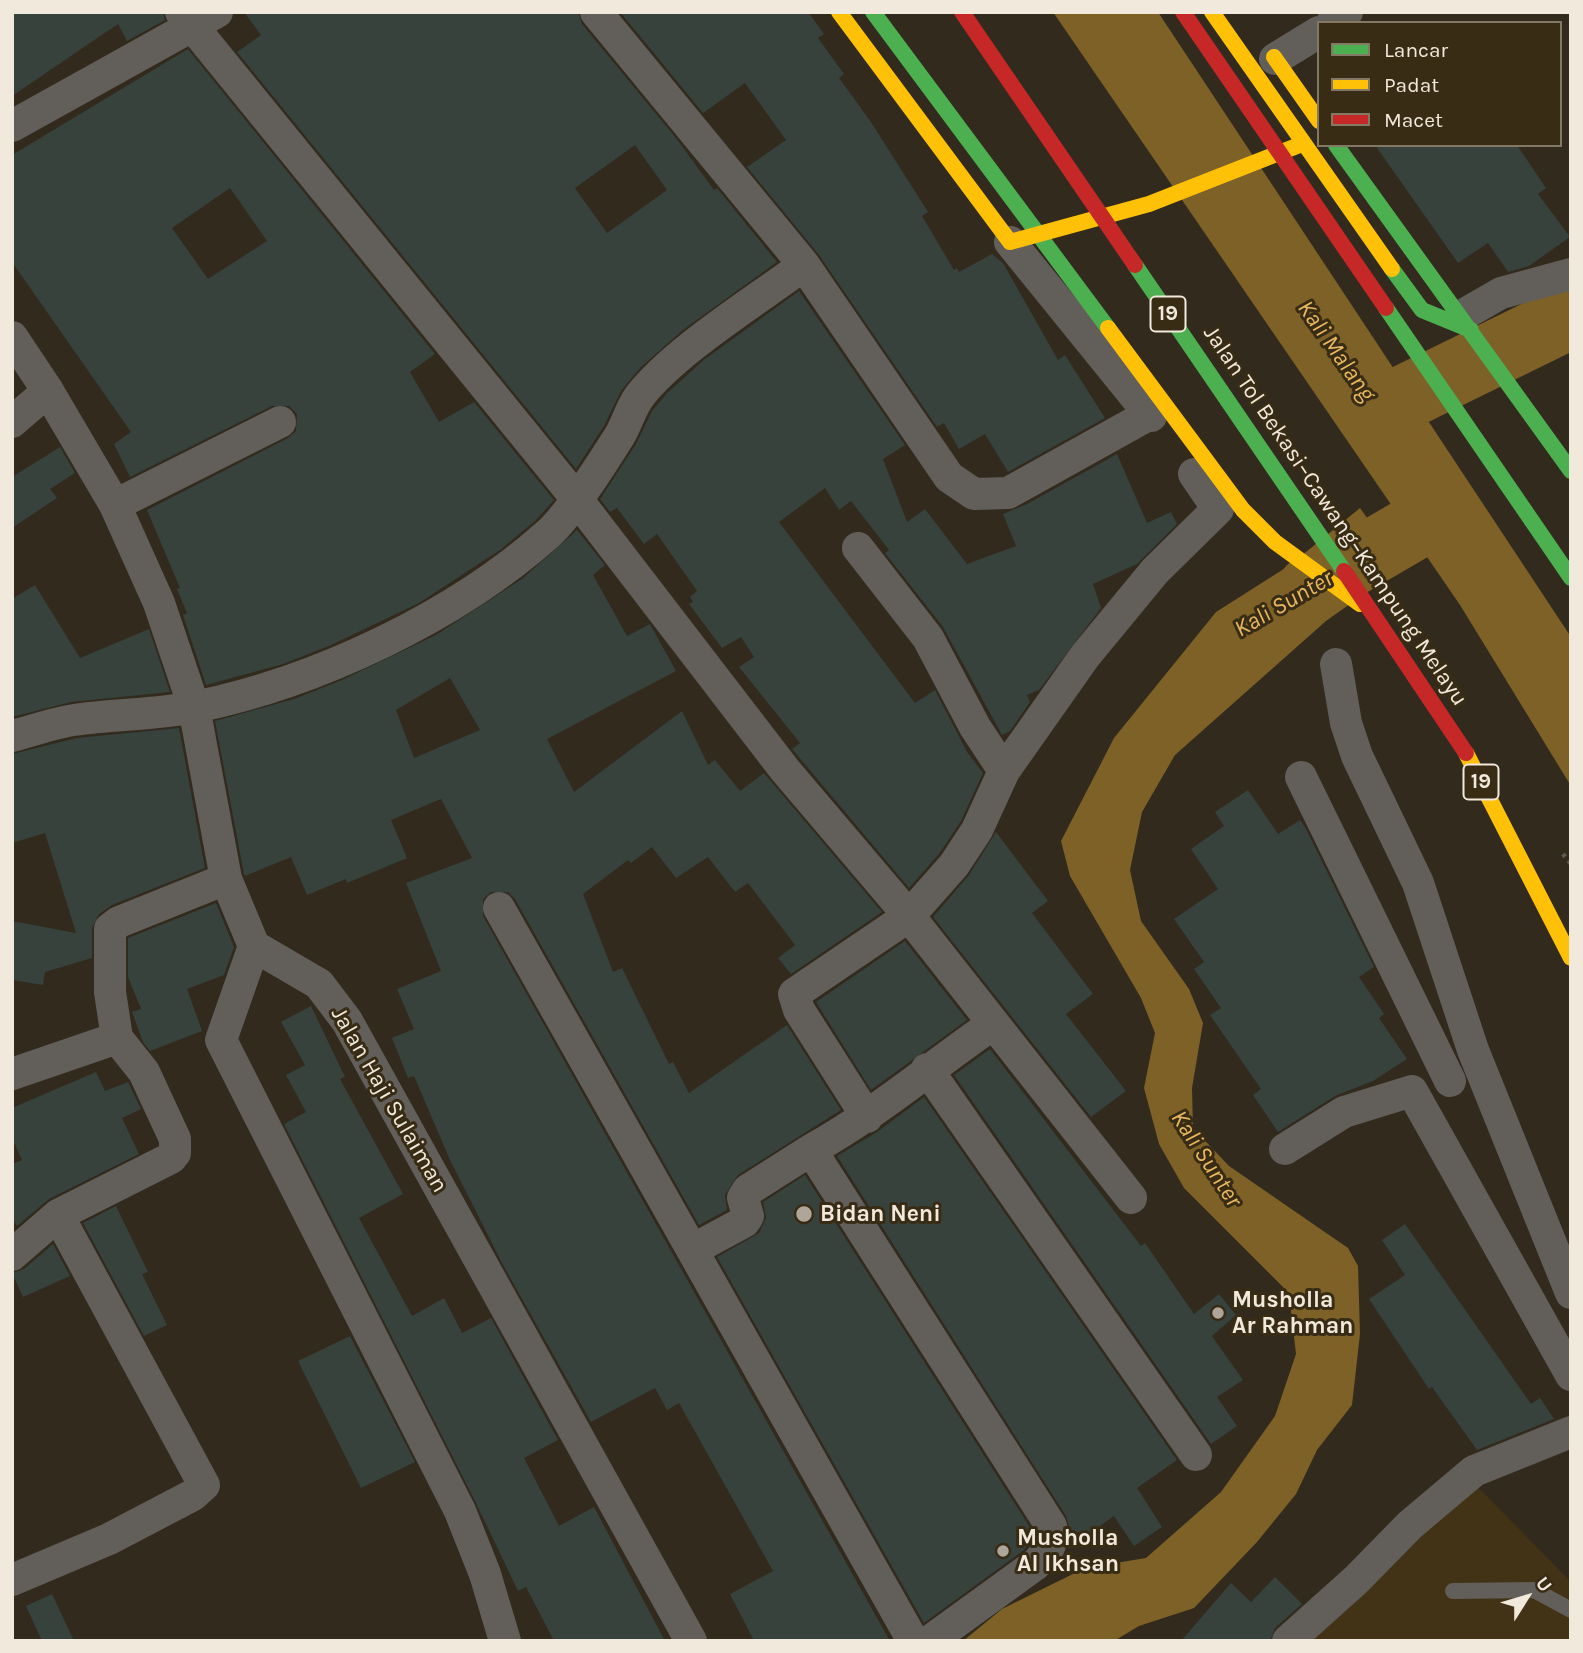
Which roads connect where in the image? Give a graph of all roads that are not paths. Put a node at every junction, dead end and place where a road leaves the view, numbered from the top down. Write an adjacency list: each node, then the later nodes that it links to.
1 (596, 12): 15 (street)
2 (839, 12): 14 (main road)
3 (873, 12): 28 (main road)
4 (962, 12): 28 (main road, Jalan Tol Bekasi–Cawang–Kampung Melayu / 19)
5 (1183, 12): 27 (main road)
6 (1212, 12): 12 (main road)
7 (197, 17): 11 (street); 24 (street)
8 (1317, 33): 9 (street)
9 (1268, 49): 10 (main road)
10 (1317, 118)
11 (12, 126)
12 (1295, 147): 14 (main road); 17 (main road)
13 (1337, 147): 17 (main road)
14 (1010, 242): 20 (street)
15 (804, 265): 20 (street); 24 (street)
16 (1571, 274): 17 (street)
17 (1470, 329): 23 (main road)
18 (12, 337): 19 (street)
19 (48, 391): 21 (street); 25 (street)
20 (1150, 414): 32 (street)
21 (12, 422)
22 (280, 422): 25 (street)
23 (1571, 471)
24 (576, 498): 30 (street); 36 (street)
25 (115, 505): 30 (street)
26 (858, 548): 32 (street)
27 (1571, 578)
28 (1377, 614): 38 (main road, Jalan Tol Bekasi–Cawang–Kampung Melayu / 19)
29 (1336, 664): 44 (street)
30 (194, 707): 31 (street); 34 (street)
31 (12, 736)
32 (1004, 771): 36 (street)
33 (1301, 777): 43 (street)
34 (226, 879): 37 (street); 40 (street)
35 (499, 908): 51 (street)
36 (909, 916): 39 (street); 46 (street)
37 (254, 946): 60 (street); 61 (street, Jalan Haji Sulaiman)
38 (1571, 958)
39 (993, 1024): 41 (street); 49 (street)
40 (117, 1038): 42 (street); 50 (street)
41 (927, 1069): 46 (street); 56 (street)
42 (12, 1074)
43 (1450, 1081): 44 (street); 45 (street)
44 (1487, 1086): 53 (street)
45 (1412, 1091): 47 (street); 54 (street)
46 (867, 1117): 48 (street)
47 (1285, 1149)
48 (811, 1150): 51 (street); 63 (street)
49 (1130, 1198)
50 (58, 1216): 52 (street); 57 (street)
51 (692, 1250): 62 (street)
52 (12, 1255)
53 (1571, 1293)
54 (1571, 1375)
55 (1571, 1432): 64 (street)
56 (1196, 1455)
57 (12, 1580)
58 (1453, 1591): 59 (lane)
59 (1571, 1610)
60 (505, 1641)
61 (691, 1641)
62 (913, 1641)
63 (930, 1641)
64 (1288, 1641)

